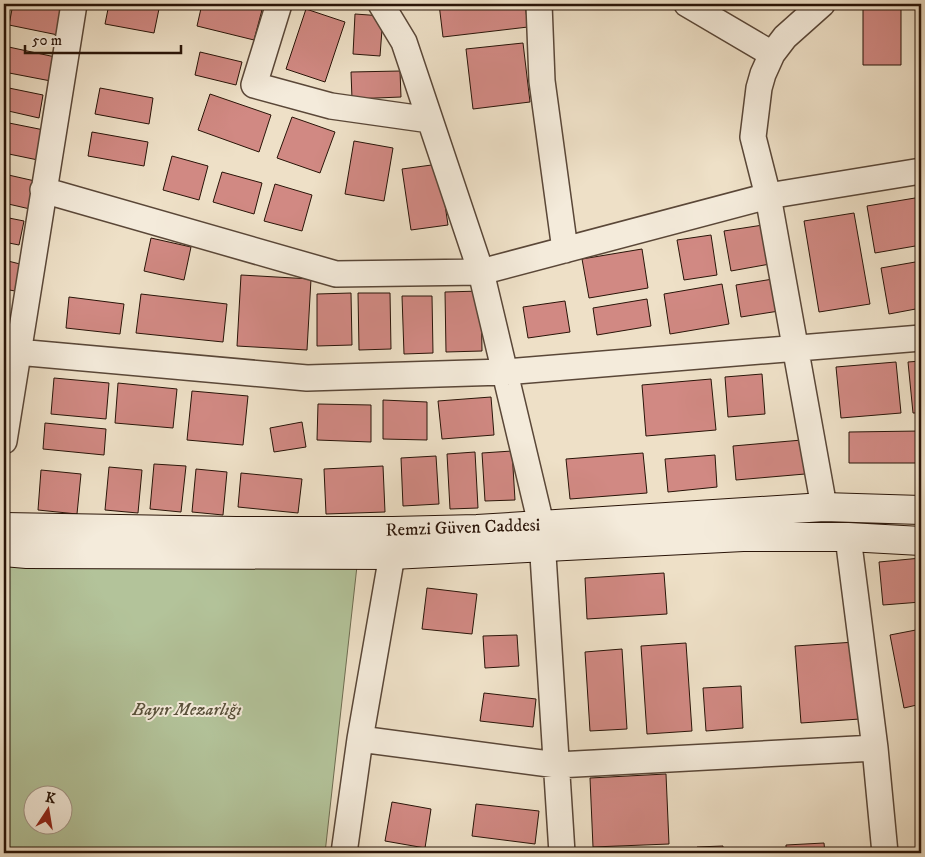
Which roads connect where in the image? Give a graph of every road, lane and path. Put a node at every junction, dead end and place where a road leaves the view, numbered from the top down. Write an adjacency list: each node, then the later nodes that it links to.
1 (74, 4): 10 (street)
2 (279, 4): 8 (street)
3 (381, 4): 8 (street)
4 (539, 4): 12 (street)
5 (687, 4): 7 (street)
6 (822, 4): 7 (street)
7 (772, 54): 11 (street)
8 (430, 120): 13 (street)
9 (921, 171): 11 (street)
10 (43, 190): 13 (street); 16 (street)
11 (768, 196): 12 (street); 15 (street)
12 (565, 250): 13 (street)
13 (481, 272): 17 (street)
14 (921, 338): 15 (street)
15 (795, 349): 17 (street); 19 (street)
16 (17, 352): 17 (street); 18 (street)
17 (504, 372): 22 (street)
18 (4, 441)
19 (824, 506): 20 (main road, Remzi Güven Caddesi); 22 (main road, Remzi Güven Caddesi)
20 (921, 510)
21 (4, 527): 22 (main road, Remzi Güven Caddesi)
22 (542, 536): 23 (main road, Remzi Güven Caddesi); 26 (main road, Remzi Güven Caddesi); 29 (street)
23 (848, 537): 24 (main road, Remzi Güven Caddesi); 28 (street)
24 (921, 541)
25 (4, 552): 26 (main road, Remzi Güven Caddesi)
26 (392, 555): 27 (street)
27 (360, 739): 29 (street); 30 (street)
28 (875, 748): 29 (street); 32 (street)
29 (557, 765): 31 (street)
30 (344, 853)
31 (562, 853)
32 (885, 853)

